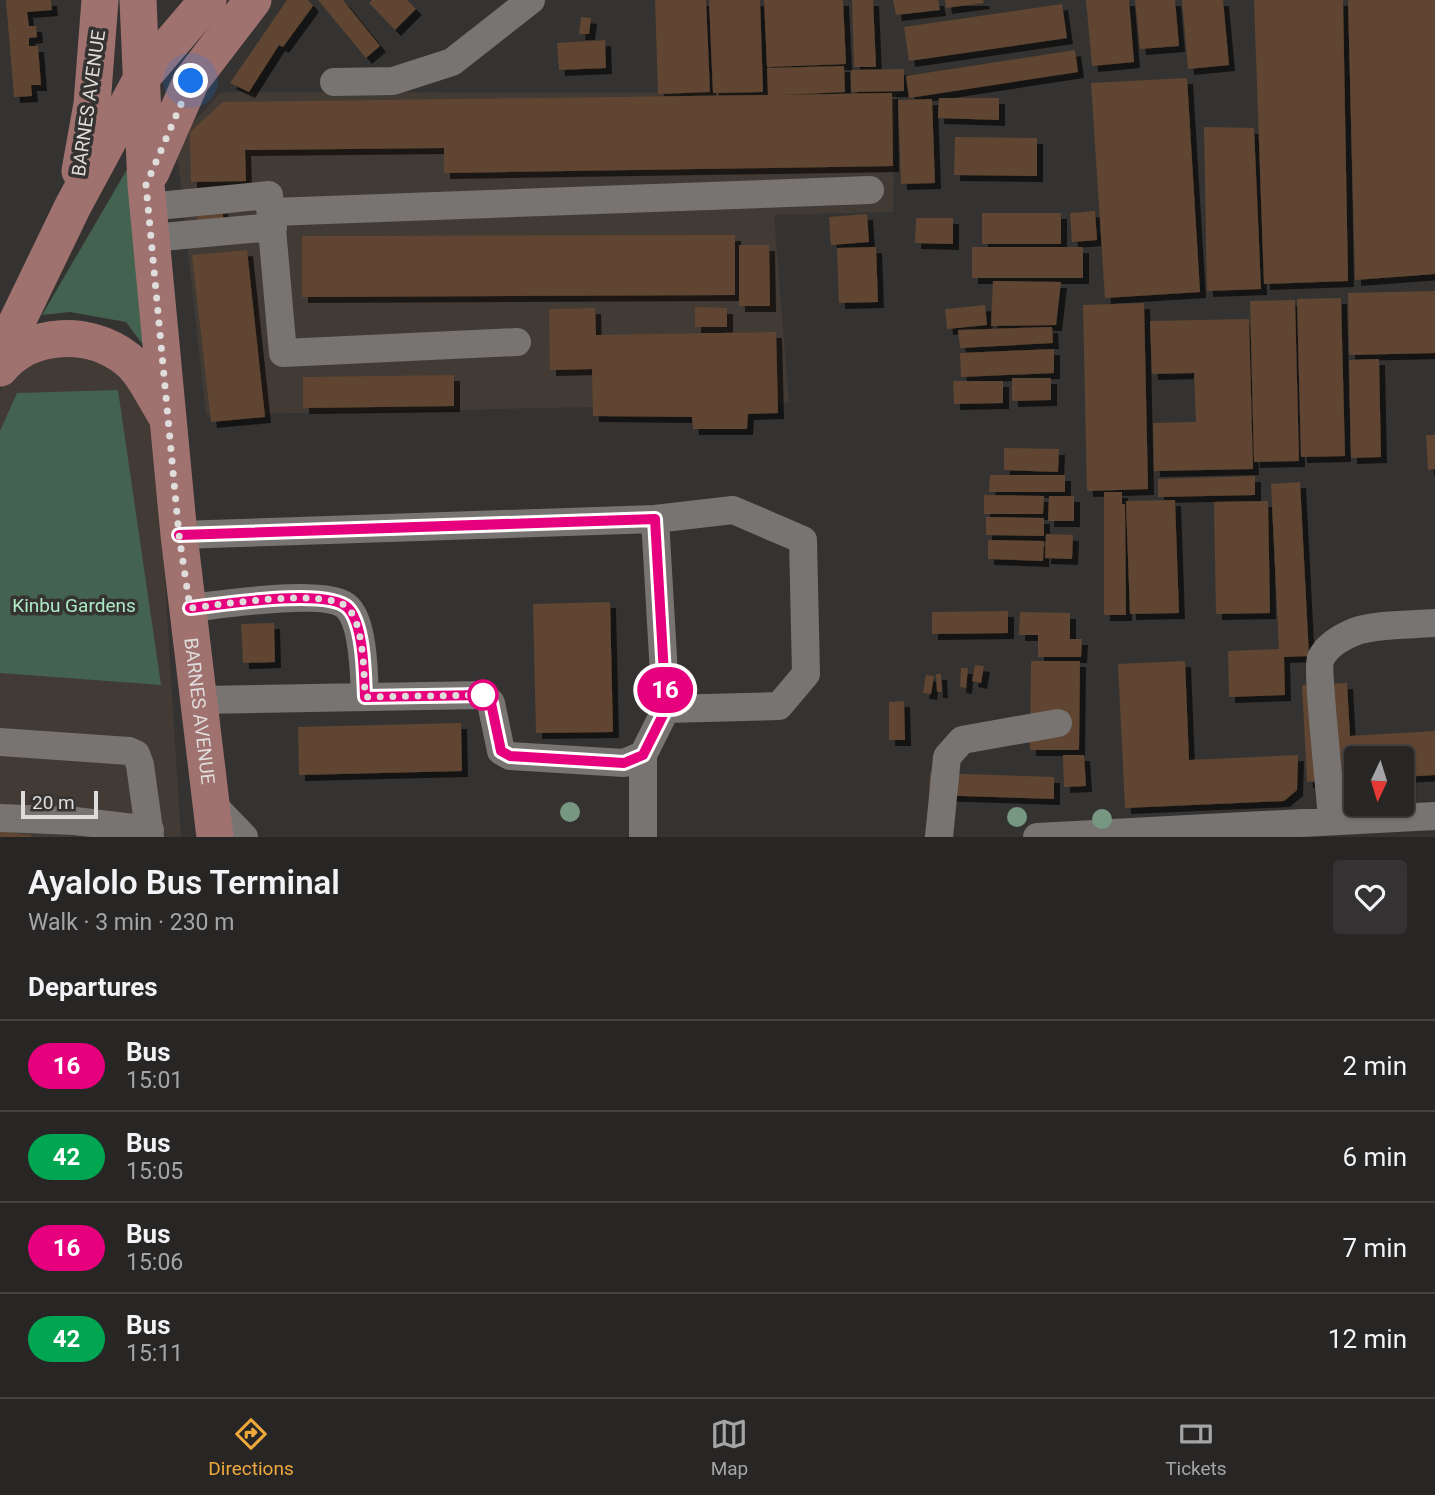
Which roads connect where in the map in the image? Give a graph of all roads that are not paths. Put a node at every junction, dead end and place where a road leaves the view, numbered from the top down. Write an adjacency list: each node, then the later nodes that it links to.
1 (100, 0): 9 (main road, BARNES AVENUE)
2 (138, 0): 6 (main road, BARNES AVENUE)
3 (208, 0): 6 (main road)
4 (253, 0): 10 (main road)
5 (531, 0): 7 (street)
6 (143, 76): 9 (main road); 10 (main road, BARNES AVENUE)
7 (334, 82)
8 (870, 190): 11 (street)
9 (73, 206): 13 (main road)
10 (148, 210): 11 (street); 15 (main road, BARNES AVENUE)
11 (271, 211): 12 (street)
12 (517, 342)
13 (0, 357)
14 (0, 368): 15 (main road)
15 (171, 424): 17 (main road, BARNES AVENUE)
16 (655, 519): 17 (street); 22 (street); 22 (street)
17 (179, 535): 18 (main road, BARNES AVENUE)
18 (190, 608): 20 (street); 21 (main road, BARNES AVENUE)
19 (1435, 624): 28 (street)
20 (365, 697): 21 (street); 25 (street)
21 (201, 700): 29 (main road, BARNES AVENUE)
22 (666, 709): 25 (street)
23 (1058, 723): 34 (street)
24 (0, 742): 30 (street)
25 (643, 755): 33 (street)
26 (1435, 816): 28 (street)
27 (0, 818): 30 (street)
28 (1332, 820): 31 (street)
29 (214, 822): 32 (street)
30 (150, 834)
31 (1150, 834): 35 (street)
32 (244, 837)
33 (643, 837)
34 (939, 837)
35 (1037, 837)

